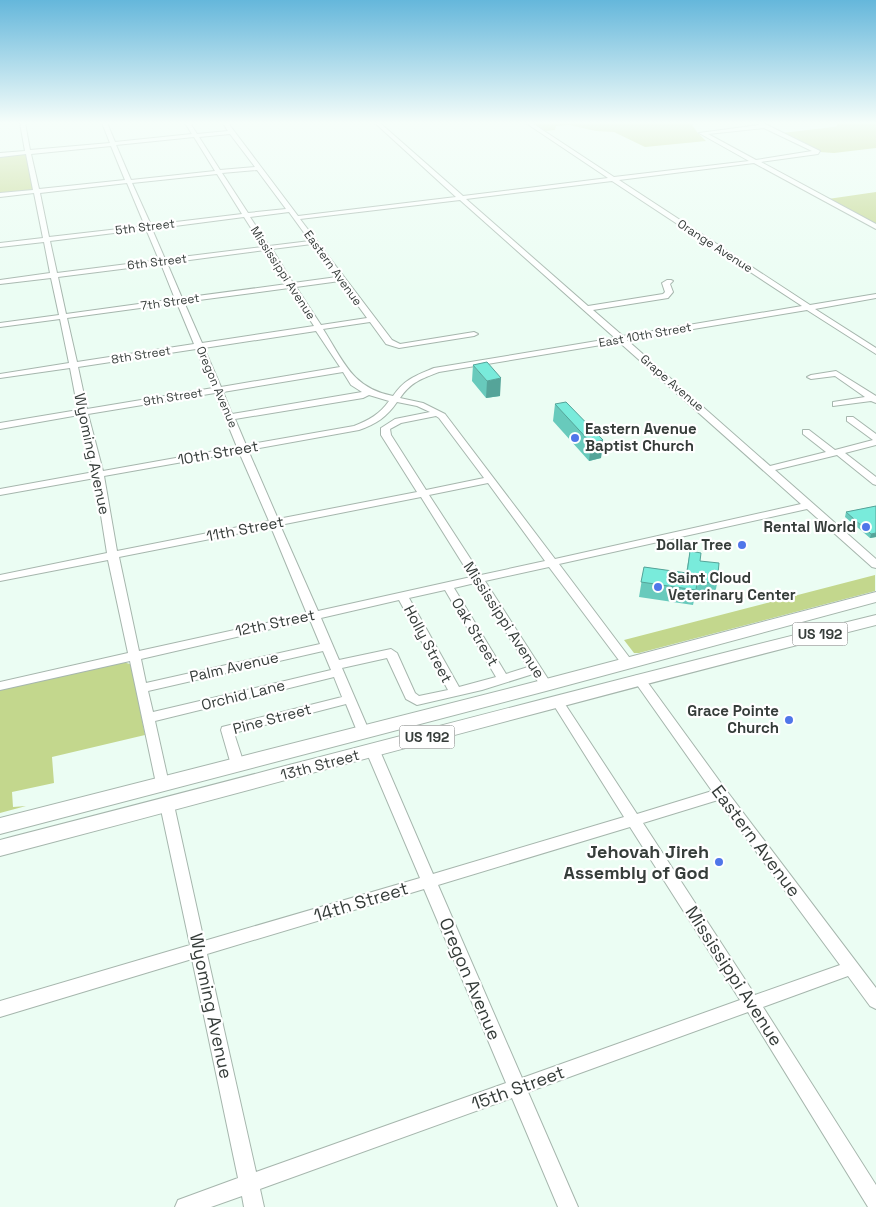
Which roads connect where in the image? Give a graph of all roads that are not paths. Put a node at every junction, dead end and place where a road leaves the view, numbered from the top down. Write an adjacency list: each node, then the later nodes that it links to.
1 (33, 179): 10 (street, Wyoming Avenue)
2 (146, 179): 9 (street)
3 (223, 179): 14 (street, Mississippi Avenue)
4 (267, 179): 13 (street, Eastern Avenue)
5 (441, 179): 12 (street, Grape Avenue)
6 (611, 179): 12 (street)
7 (614, 179): 30 (street, Orange Avenue)
8 (786, 179): 17 (street)
9 (129, 181): 10 (street); 16 (street, Oregon Avenue)
10 (36, 192): 11 (street); 18 (street, Wyoming Avenue)
11 (0, 195)
12 (461, 197): 15 (street); 31 (street, Grape Avenue)
13 (290, 210): 14 (street, 5th Street); 15 (street, Eastern Avenue)
14 (246, 216): 16 (street, 5th Street); 21 (street, Mississippi Avenue)
15 (296, 218): 19 (street, Eastern Avenue)
16 (148, 227): 18 (street, 5th Street); 22 (street, Oregon Avenue)
17 (876, 227)
18 (46, 239): 20 (street, 5th Street); 23 (street, Wyoming Avenue)
19 (314, 242): 21 (street, 6th Street); 24 (street, Eastern Avenue)
20 (0, 245)
21 (266, 248): 22 (street, 6th Street); 27 (street, Mississippi Avenue)
22 (164, 261): 23 (street, 6th Street); 29 (street, Oregon Avenue)
23 (54, 275): 26 (street, 6th Street); 32 (street, Wyoming Avenue)
24 (340, 279): 27 (street, 7th Street); 33 (street, Eastern Avenue)
25 (668, 281): 31 (street)
26 (0, 282)
27 (290, 285): 29 (street, 7th Street); 35 (street, Mississippi Avenue)
28 (876, 296): 30 (street, East 10th Street)
29 (180, 300): 32 (street, 7th Street); 38 (street, Oregon Avenue)
30 (808, 307): 37 (street, East 10th Street); 39 (street, Orange Avenue)
31 (586, 308): 37 (street, Grape Avenue)
32 (63, 317): 34 (street, 7th Street); 40 (street, Wyoming Avenue)
33 (371, 320): 35 (street, 8th Street); 36 (street, Eastern Avenue)
34 (0, 325)
35 (318, 328): 38 (street, 8th Street); 41 (street, Mississippi Avenue)
36 (474, 334)
37 (620, 339): 44 (street, East 10th Street); 60 (street, Grape Avenue)
38 (199, 346): 40 (street, 8th Street); 45 (street, Oregon Avenue)
39 (876, 352)
40 (73, 365): 42 (street, 8th Street); 50 (street, Wyoming Avenue)
41 (345, 369): 45 (street, 9th Street); 46 (street, Mississippi Avenue)
42 (0, 376)
43 (812, 377): 48 (street)
44 (416, 378): 47 (street, 10th Street)
45 (218, 390): 50 (street, 9th Street); 52 (street, Oregon Avenue)
46 (368, 392): 47 (street, Mississippi Avenue); 52 (street)
47 (397, 398): 51 (street, Eastern Avenue); 58 (street, 10th Street)
48 (874, 399): 49 (street)
49 (836, 404)
50 (83, 412): 54 (street, 9th Street); 61 (street, Wyoming Avenue)
51 (439, 413): 62 (street, Eastern Avenue); 65 (street, Mississippi Avenue)
52 (230, 417): 58 (street, Oregon Avenue)
53 (850, 419): 56 (street)
54 (0, 426)
55 (806, 432): 59 (street)
56 (876, 438)
57 (876, 442): 59 (street)
58 (243, 449): 61 (street, 10th Street); 67 (street, Oregon Avenue)
59 (836, 453): 60 (street); 63 (street)
60 (769, 469): 66 (street, Grape Avenue)
61 (99, 474): 64 (street, 10th Street); 68 (street, Wyoming Avenue)
62 (490, 480): 65 (street, 11th Street); 69 (street, Eastern Avenue)
63 (876, 482)
64 (0, 492)
65 (424, 494): 67 (street, 11th Street); 72 (street, Mississippi Avenue)
66 (810, 505): 69 (street, 12th Street); 70 (street, Grape Avenue)
67 (274, 523): 68 (street, 11th Street); 77 (street, Oregon Avenue)
68 (113, 556): 71 (street, 11th Street); 81 (street, Wyoming Avenue)
69 (551, 563): 72 (street, 12th Street); 84 (street, Eastern Avenue)
70 (876, 565)
71 (0, 578)
72 (477, 579): 73 (street, 12th Street); 83 (street, Mississippi Avenue)
73 (447, 585): 74 (street, 12th Street); 87 (street, Oak Street)
74 (402, 595): 77 (street, 12th Street); 89 (street, Holly Street)
75 (876, 598): 84 (highway, US 192)
76 (876, 610): 80 (highway)
77 (314, 615): 79 (street, Oregon Avenue); 81 (street, 12th Street)
78 (876, 620): 80 (highway, US 192)
79 (327, 646): 82 (street, Oregon Avenue); 88 (street, Palm Avenue)
80 (768, 646): 84 (highway, US 192)
81 (134, 655): 86 (street, 12th Street); 88 (street, Wyoming Avenue)
82 (337, 669): 89 (street, Orchid Lane); 90 (street, Oregon Avenue); 93 (street, Orchid Lane)
83 (536, 669): 85 (street, Mississippi Avenue); 87 (street)
84 (633, 671): 85 (highway, 13th Street / US 192); 91 (highway, 13th Street / US 192); 92 (highway); 99 (street, Eastern Avenue)
85 (546, 685): 87 (highway, 13th Street / US 192)
86 (0, 686)
87 (509, 687): 89 (street); 94 (highway, 13th Street / US 192); 95 (highway)
88 (142, 688): 93 (street, Wyoming Avenue)
89 (454, 692)
90 (350, 699): 94 (street, Oregon Avenue); 96 (street, Pine Street)
91 (557, 701): 92 (highway, 13th Street / US 192); 101 (street, Mississippi Avenue)
92 (502, 716): 95 (highway, 13th Street / US 192)
93 (148, 718): 98 (street, Wyoming Avenue)
94 (364, 732): 96 (highway, 13th Street / US 192); 97 (highway)
95 (373, 751): 97 (highway, 13th Street / US 192); 105 (street, Oregon Avenue)
96 (237, 764): 98 (highway, 13th Street / US 192); 100 (highway)
97 (256, 781): 100 (highway, 13th Street / US 192)
98 (162, 784): 102 (highway, 13th Street / US 192); 103 (highway)
99 (721, 794): 101 (street, 14th Street); 107 (street, Eastern Avenue)
100 (168, 805): 103 (highway, 13th Street / US 192); 106 (street, Wyoming Avenue)
101 (634, 821): 105 (street, 14th Street); 109 (street, Mississippi Avenue)
102 (0, 826)
103 (42, 837): 104 (highway, 13th Street / US 192)
104 (0, 848)
105 (428, 882): 106 (street, 14th Street); 111 (street, Oregon Avenue)
106 (200, 951): 110 (street, 14th Street); 112 (street, Wyoming Avenue)
107 (851, 968): 108 (street, Eastern Avenue); 109 (street, 15th Street)
108 (876, 1001)
109 (752, 1004): 111 (street, 15th Street); 113 (street, Mississippi Avenue)
110 (0, 1009)
111 (517, 1089): 112 (street, 15th Street); 116 (street, Oregon Avenue)
112 (250, 1184): 114 (street, 15th Street); 115 (street, Wyoming Avenue)
113 (876, 1202)
114 (185, 1207)
115 (254, 1207)
116 (568, 1207)

